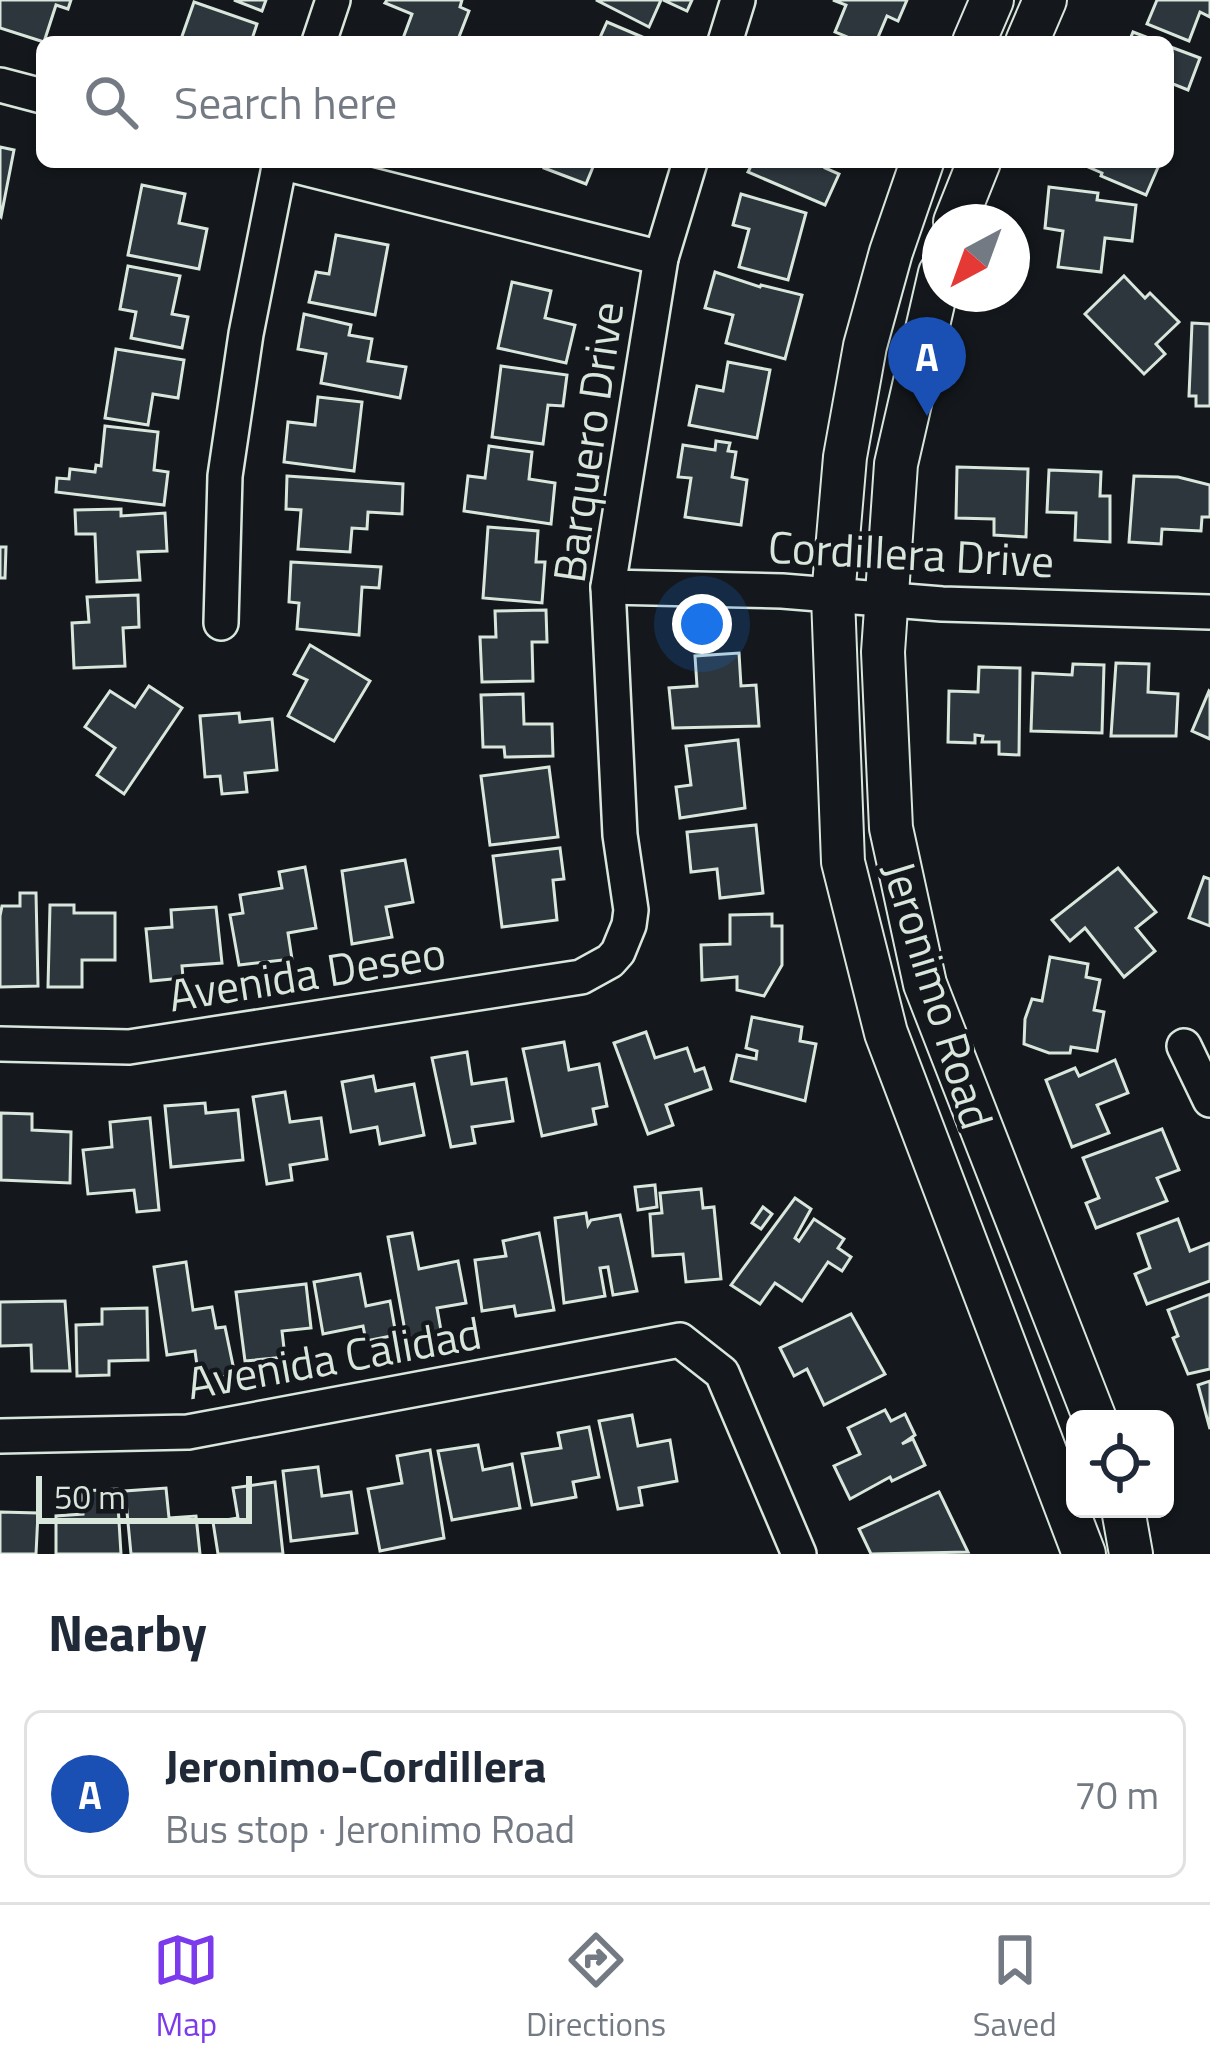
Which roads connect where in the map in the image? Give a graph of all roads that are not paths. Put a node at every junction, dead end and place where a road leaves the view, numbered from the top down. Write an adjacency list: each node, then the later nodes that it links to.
1 (333, 0): 5 (street)
2 (738, 0): 6 (street)
3 (992, 0): 7 (main road)
4 (1045, 0): 8 (main road)
5 (322, 36)
6 (727, 36)
7 (977, 36)
8 (1030, 36)
9 (0, 85): 10 (street)
10 (36, 94)
11 (279, 168): 23 (street)
12 (304, 168): 17 (street)
13 (687, 168): 17 (street, Barquero Drive)
14 (920, 168): 20 (main road, Jeronimo Road)
15 (977, 168): 16 (main road)
16 (962, 204)
17 (661, 258): 19 (street, Barquero Drive)
18 (931, 312): 21 (main road, Jeronimo Road)
19 (608, 587): 20 (street, Cordillera Drive); 24 (street, Barquero Drive)
20 (832, 597): 21 (street, Cordillera Drive); 32 (main road, Jeronimo Road)
21 (885, 600): 22 (street, Cordillera Drive); 28 (main road, Jeronimo Road)
22 (1210, 612)
23 (221, 623)
24 (618, 952): 25 (street, Avenida Deseo)
25 (0, 1044)
26 (1184, 1046): 27 (street)
27 (1210, 1100)
28 (1091, 1410)
29 (0, 1436): 31 (street, Avenida Calidad)
30 (1125, 1518): 33 (main road)
31 (799, 1554)
32 (1084, 1554)
33 (1131, 1554)

